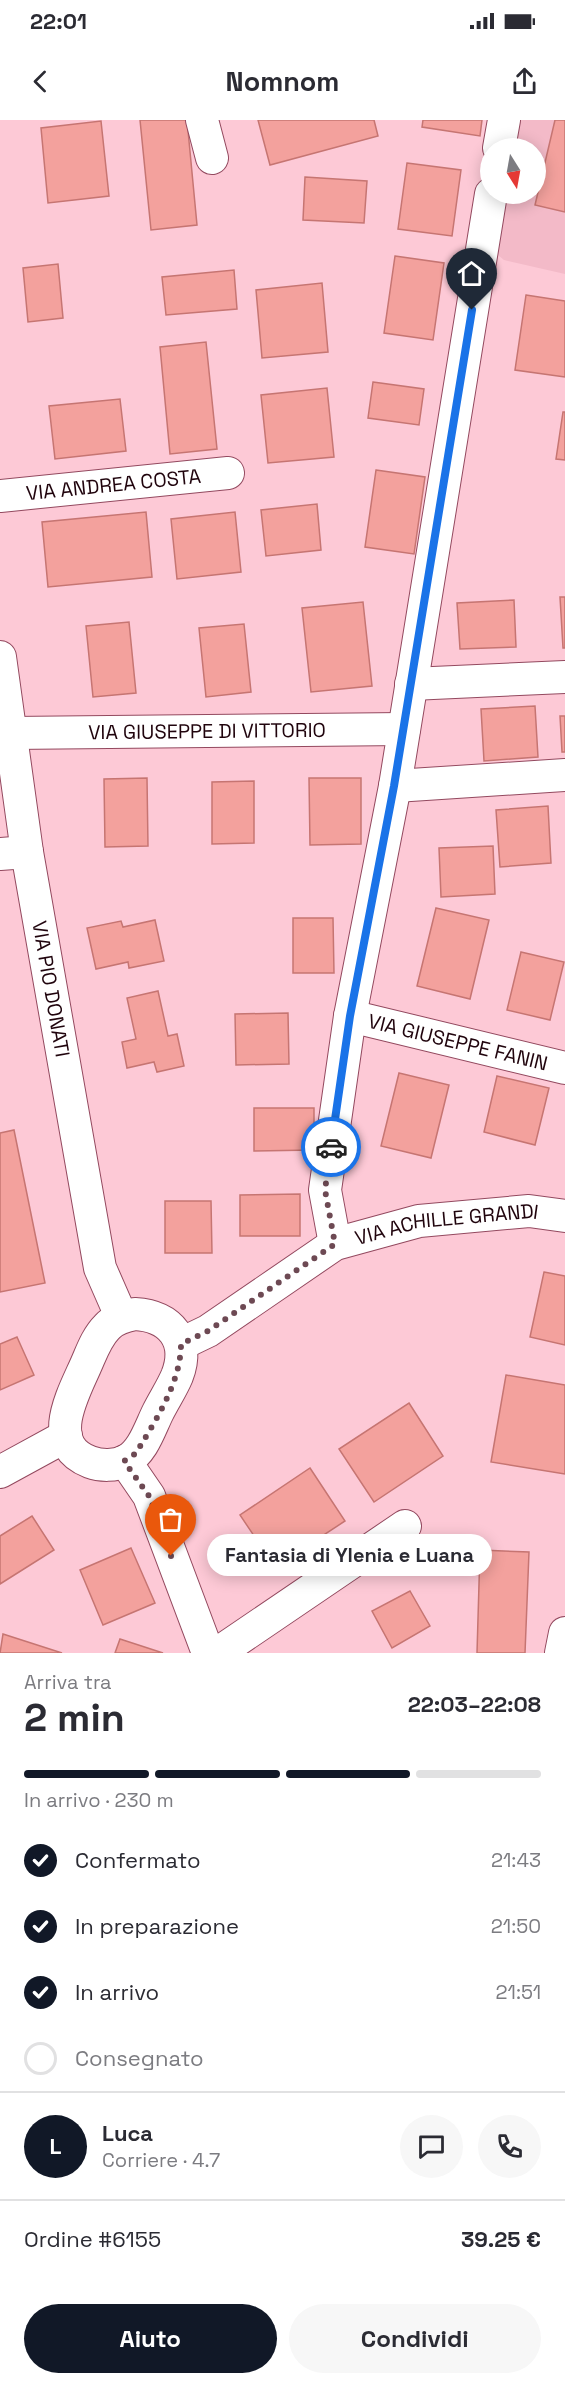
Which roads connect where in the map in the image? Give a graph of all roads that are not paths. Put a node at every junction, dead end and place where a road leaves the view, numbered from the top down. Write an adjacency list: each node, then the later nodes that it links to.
1 (202, 120): 4 (street)
2 (504, 120): 3 (street)
3 (501, 138)
4 (212, 158)
5 (489, 204): 10 (street, VIA GIUSEPPE FANIN)
6 (228, 473): 7 (street, VIA ANDREA COSTA)
7 (0, 496)
8 (0, 657): 12 (street, VIA PIO DONATI)
9 (565, 677): 10 (street)
10 (411, 684): 11 (street, VIA GIUSEPPE FANIN)
11 (404, 729): 12 (street, VIA GIUSEPPE DI VITTORIO); 14 (street, VIA GIUSEPPE FANIN)
12 (11, 733): 15 (street, VIA PIO DONATI)
13 (565, 775): 14 (street)
14 (394, 786): 16 (street, VIA GIUSEPPE FANIN)
15 (14, 853): 20 (street, VIA PIO DONATI)
16 (350, 1016): 17 (street, VIA GIUSEPPE FANIN); 19 (street, VIA GIUSEPPE FANIN)
17 (565, 1068)
18 (565, 1216): 19 (street, VIA ACHILLE GRANDI)
19 (335, 1244): 21 (street, VIA ACHILLE GRANDI)
20 (121, 1316): 21 (street); 22 (street)
21 (181, 1344): 23 (street)
22 (66, 1436): 23 (street); 24 (street)
23 (124, 1461): 27 (street)
24 (0, 1472)
25 (405, 1526): 28 (street)
26 (565, 1633): 29 (street)
27 (208, 1653)
28 (218, 1653)
29 (561, 1653)

